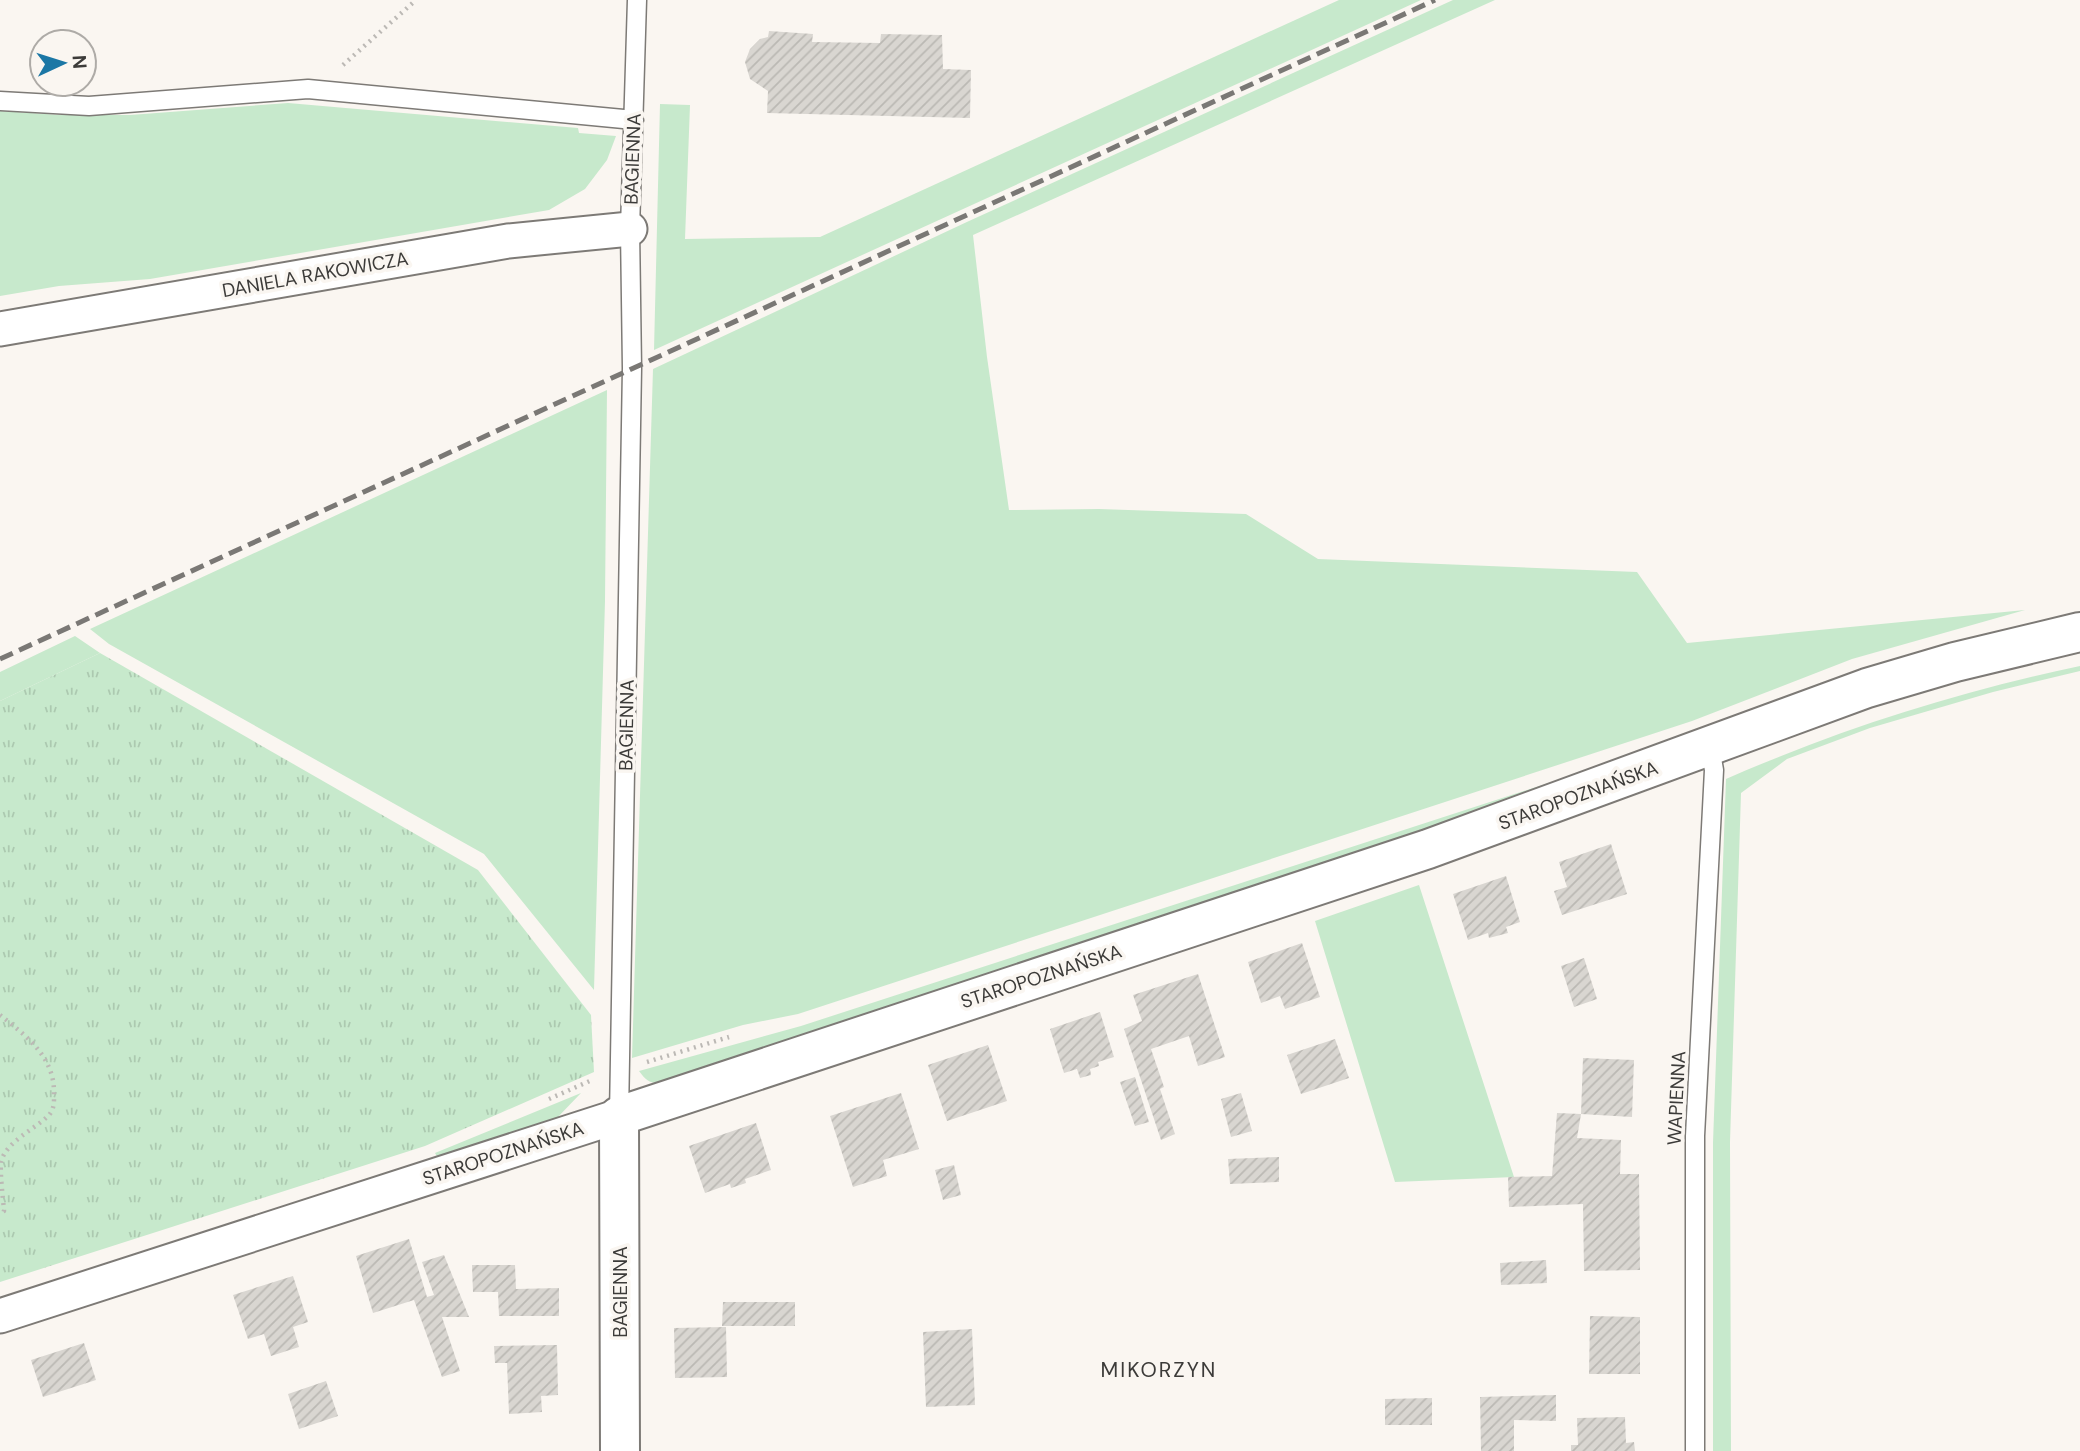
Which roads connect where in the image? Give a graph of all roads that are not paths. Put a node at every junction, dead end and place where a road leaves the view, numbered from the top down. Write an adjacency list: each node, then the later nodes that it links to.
1 (637, 0): 3 (lane, BAGIENNA)
2 (0, 102): 3 (lane)
3 (634, 120): 4 (lane, BAGIENNA)
4 (630, 229): 5 (street, DANIELA RAKOWICZA); 8 (lane, BAGIENNA)
5 (0, 328)
6 (2080, 632): 7 (street, STAROPOZNAŃSKA)
7 (1710, 747): 8 (street, STAROPOZNAŃSKA); 11 (lane, WAPIENNA)
8 (619, 1116): 9 (street, STAROPOZNAŃSKA); 10 (street, BAGIENNA)
9 (0, 1316)
10 (620, 1451)
11 (1695, 1451)

